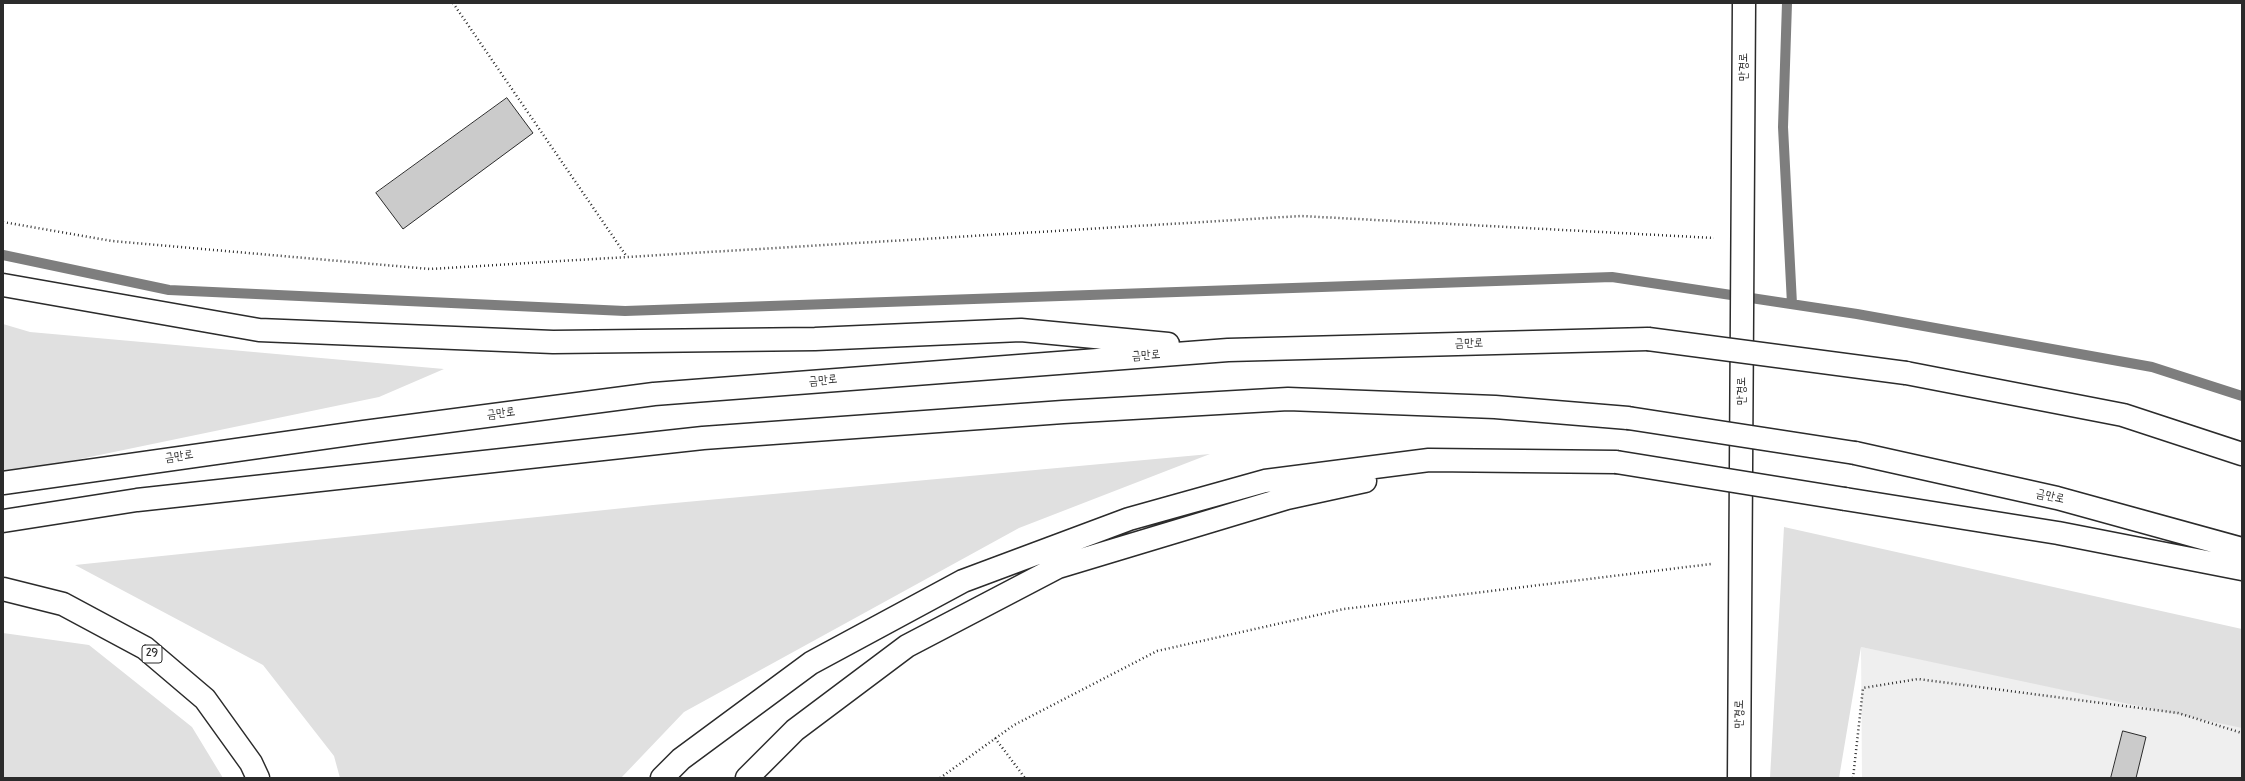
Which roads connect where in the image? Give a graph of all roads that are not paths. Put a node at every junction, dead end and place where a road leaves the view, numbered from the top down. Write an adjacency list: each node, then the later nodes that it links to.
1 (1744, 3): 14 (main road, 만경로)
2 (3, 285): 3 (main road)
3 (1228, 350): 4 (main road, 금만로, bridge); 6 (main road, 금만로)
4 (2242, 454)
5 (1464, 460): 9 (main road, bridge); 12 (main road); 13 (main road)
6 (3, 483)
7 (3, 521): 8 (main road, 금만로, bridge)
8 (2242, 549)
9 (2242, 569)
10 (3, 589): 11 (main road, 29)
11 (258, 778)
12 (662, 778)
13 (747, 778)
14 (1739, 778)

